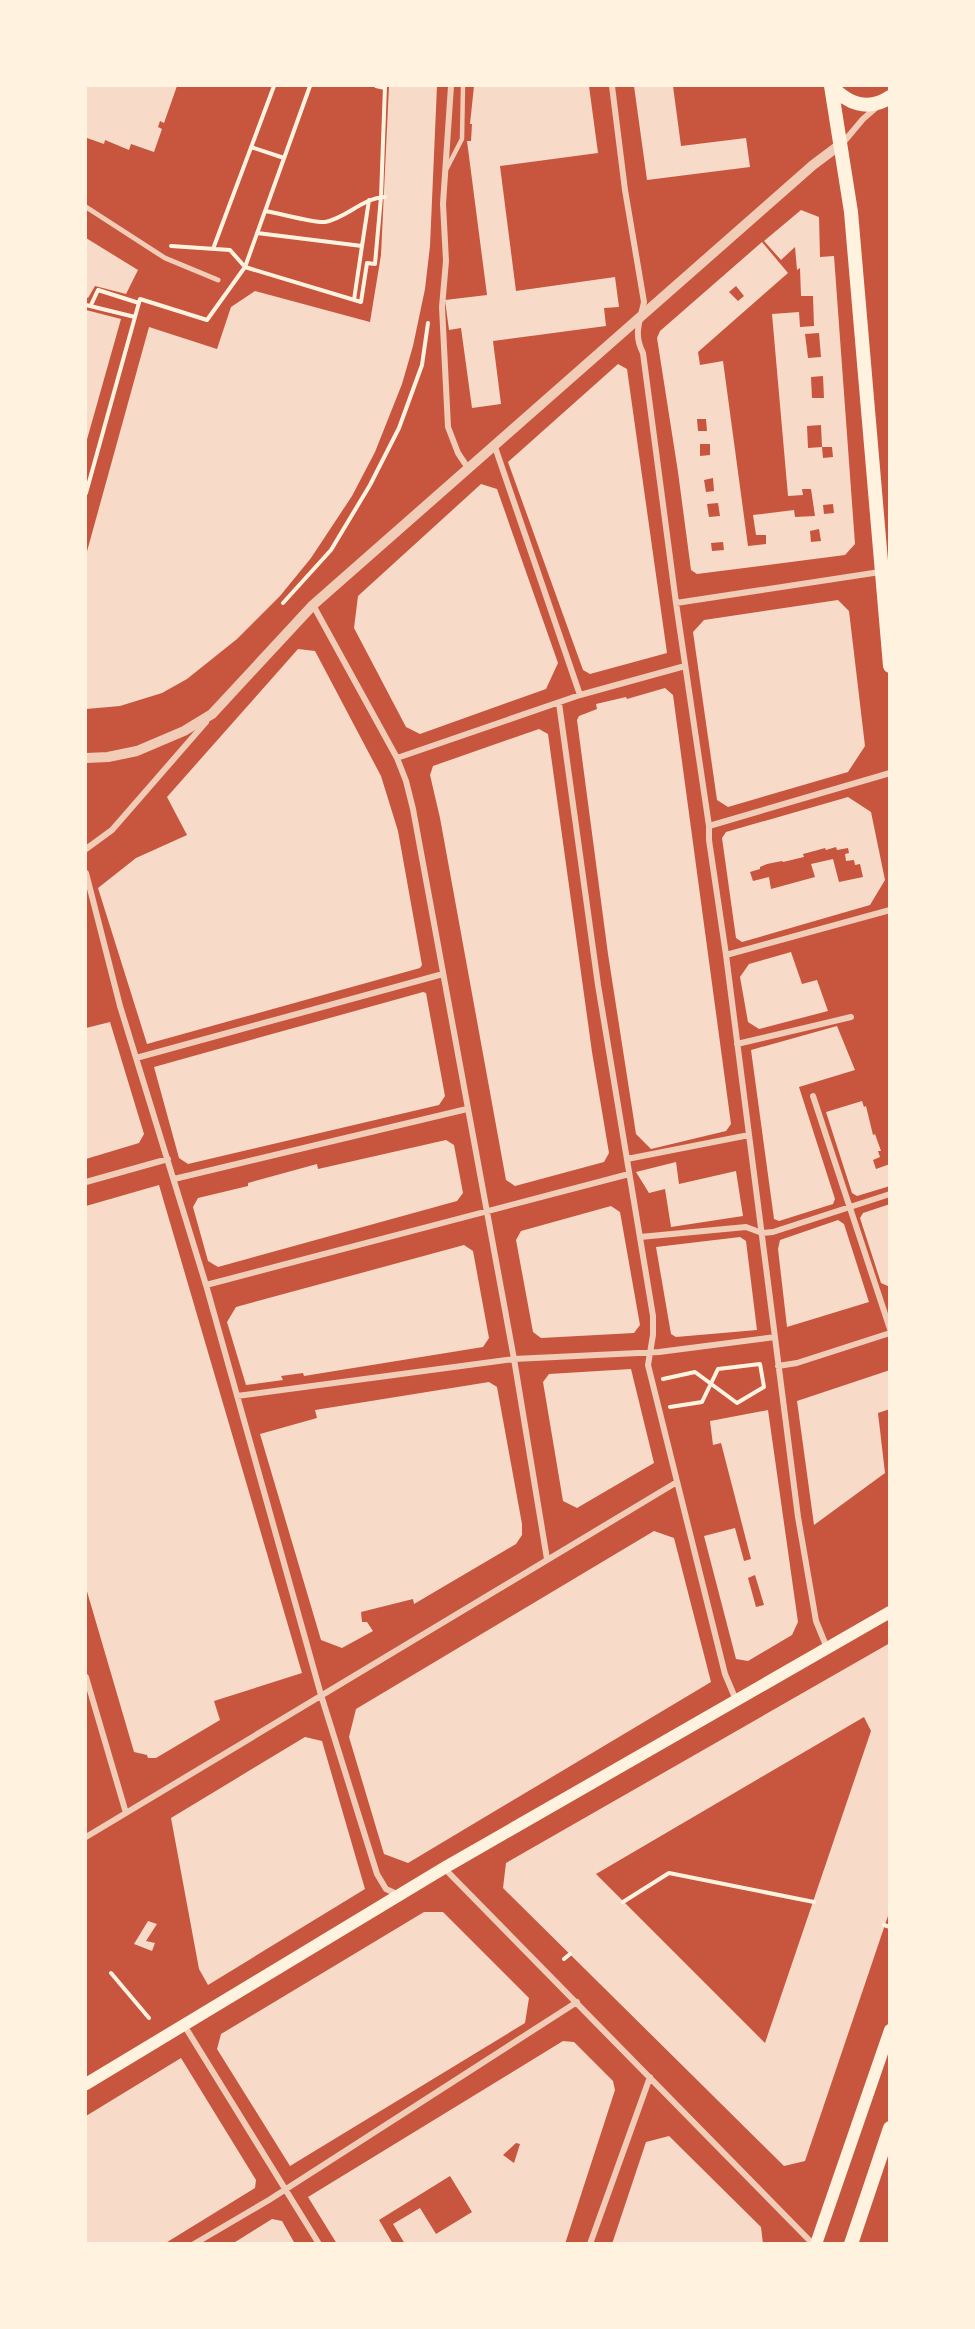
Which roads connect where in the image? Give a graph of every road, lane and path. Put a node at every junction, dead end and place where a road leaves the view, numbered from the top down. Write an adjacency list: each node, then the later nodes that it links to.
1 (274, 86): 11 (path)
2 (310, 86): 12 (path)
3 (376, 86): 8 (path)
4 (451, 86): 13 (street)
5 (463, 86): 13 (lane)
6 (612, 86): 28 (street)
7 (831, 86): 9 (main road); 10 (main road)
8 (385, 87): 14 (path)
9 (889, 98): 10 (street)
10 (841, 144): 28 (street); 33 (main road)
11 (251, 147): 12 (path); 21 (path)
12 (284, 158): 17 (path)
13 (447, 168): 31 (street)
14 (383, 197): 15 (path); 24 (path)
15 (369, 200): 17 (path); 20 (path)
16 (86, 207): 23 (street)
17 (265, 211): 18 (path)
18 (257, 233): 20 (path); 22 (path)
19 (175, 246): 21 (path)
20 (362, 246): 24 (path)
21 (213, 249): 22 (path)
22 (245, 267): 24 (path); 25 (path)
23 (218, 280)
24 (354, 300)
25 (139, 303): 26 (path); 27 (path)
26 (88, 305): 27 (path)
27 (135, 317): 32 (path)
28 (638, 319): 30 (street); 35 (street)
29 (429, 323): 34 (path)
30 (495, 447): 31 (street); 39 (street)
31 (468, 468): 36 (street)
32 (86, 490)
33 (880, 573): 35 (street); 38 (main road)
34 (283, 603)
35 (676, 603): 37 (street)
36 (313, 605): 41 (street); 43 (street)
37 (685, 666): 39 (street); 45 (street)
38 (890, 666)
39 (580, 695): 40 (street)
40 (560, 703): 43 (street); 58 (street)
41 (212, 714): 42 (street); 46 (street)
42 (86, 758)
43 (397, 758): 50 (street)
44 (890, 773): 45 (street)
45 (709, 826): 49 (street)
46 (86, 849)
47 (86, 873): 53 (street)
48 (890, 910): 49 (street)
49 (726, 955): 52 (street)
50 (443, 974): 53 (street); 55 (street)
51 (850, 1017): 52 (street)
52 (737, 1044): 56 (street)
53 (136, 1058): 57 (street)
54 (813, 1096): 63 (street)
55 (467, 1109): 60 (street); 64 (street)
56 (749, 1135): 58 (street); 65 (street)
57 (168, 1159): 60 (street); 61 (street)
58 (627, 1159): 59 (street)
59 (629, 1174): 64 (street); 66 (street)
60 (174, 1179): 67 (street)
61 (86, 1182)
62 (890, 1194): 63 (street)
63 (848, 1208): 65 (street); 68 (street)
64 (487, 1210): 67 (street); 71 (street)
65 (762, 1233): 66 (street); 69 (street)
66 (640, 1237): 70 (street)
67 (206, 1285): 75 (street)
68 (890, 1331): 72 (street)
69 (775, 1337): 70 (street); 72 (street)
70 (648, 1352): 71 (street); 77 (street)
71 (514, 1359): 75 (street); 78 (street)
72 (778, 1366): 80 (street)
73 (663, 1379): 74 (path)
74 (711, 1384): 74 (path); 76 (path)
75 (237, 1396): 82 (street)
76 (669, 1407)
77 (677, 1482): 78 (street); 83 (street)
78 (547, 1559): 82 (street)
79 (890, 1612): 80 (main road)
80 (827, 1648): 83 (main road)
81 (86, 1677): 84 (street)
82 (321, 1695): 84 (street); 87 (street)
83 (736, 1701): 86 (main road)
84 (126, 1812): 85 (street)
85 (86, 1837)
86 (444, 1868): 87 (main road); 93 (street)
87 (399, 1895): 95 (main road)
88 (623, 1902): 89 (path)
89 (814, 1902)
90 (570, 1954): 91 (path)
91 (564, 1959)
92 (111, 1973): 94 (path)
93 (577, 2002): 97 (street); 100 (street)
94 (149, 2018)
95 (184, 2025): 98 (main road); 100 (street)
96 (890, 2031): 104 (main road)
97 (650, 2077): 103 (street); 104 (street)
98 (86, 2084)
99 (890, 2128): 105 (main road)
100 (286, 2189): 101 (street); 102 (street)
101 (194, 2244)
102 (319, 2244)
103 (590, 2244)
104 (815, 2244)
105 (851, 2244)

